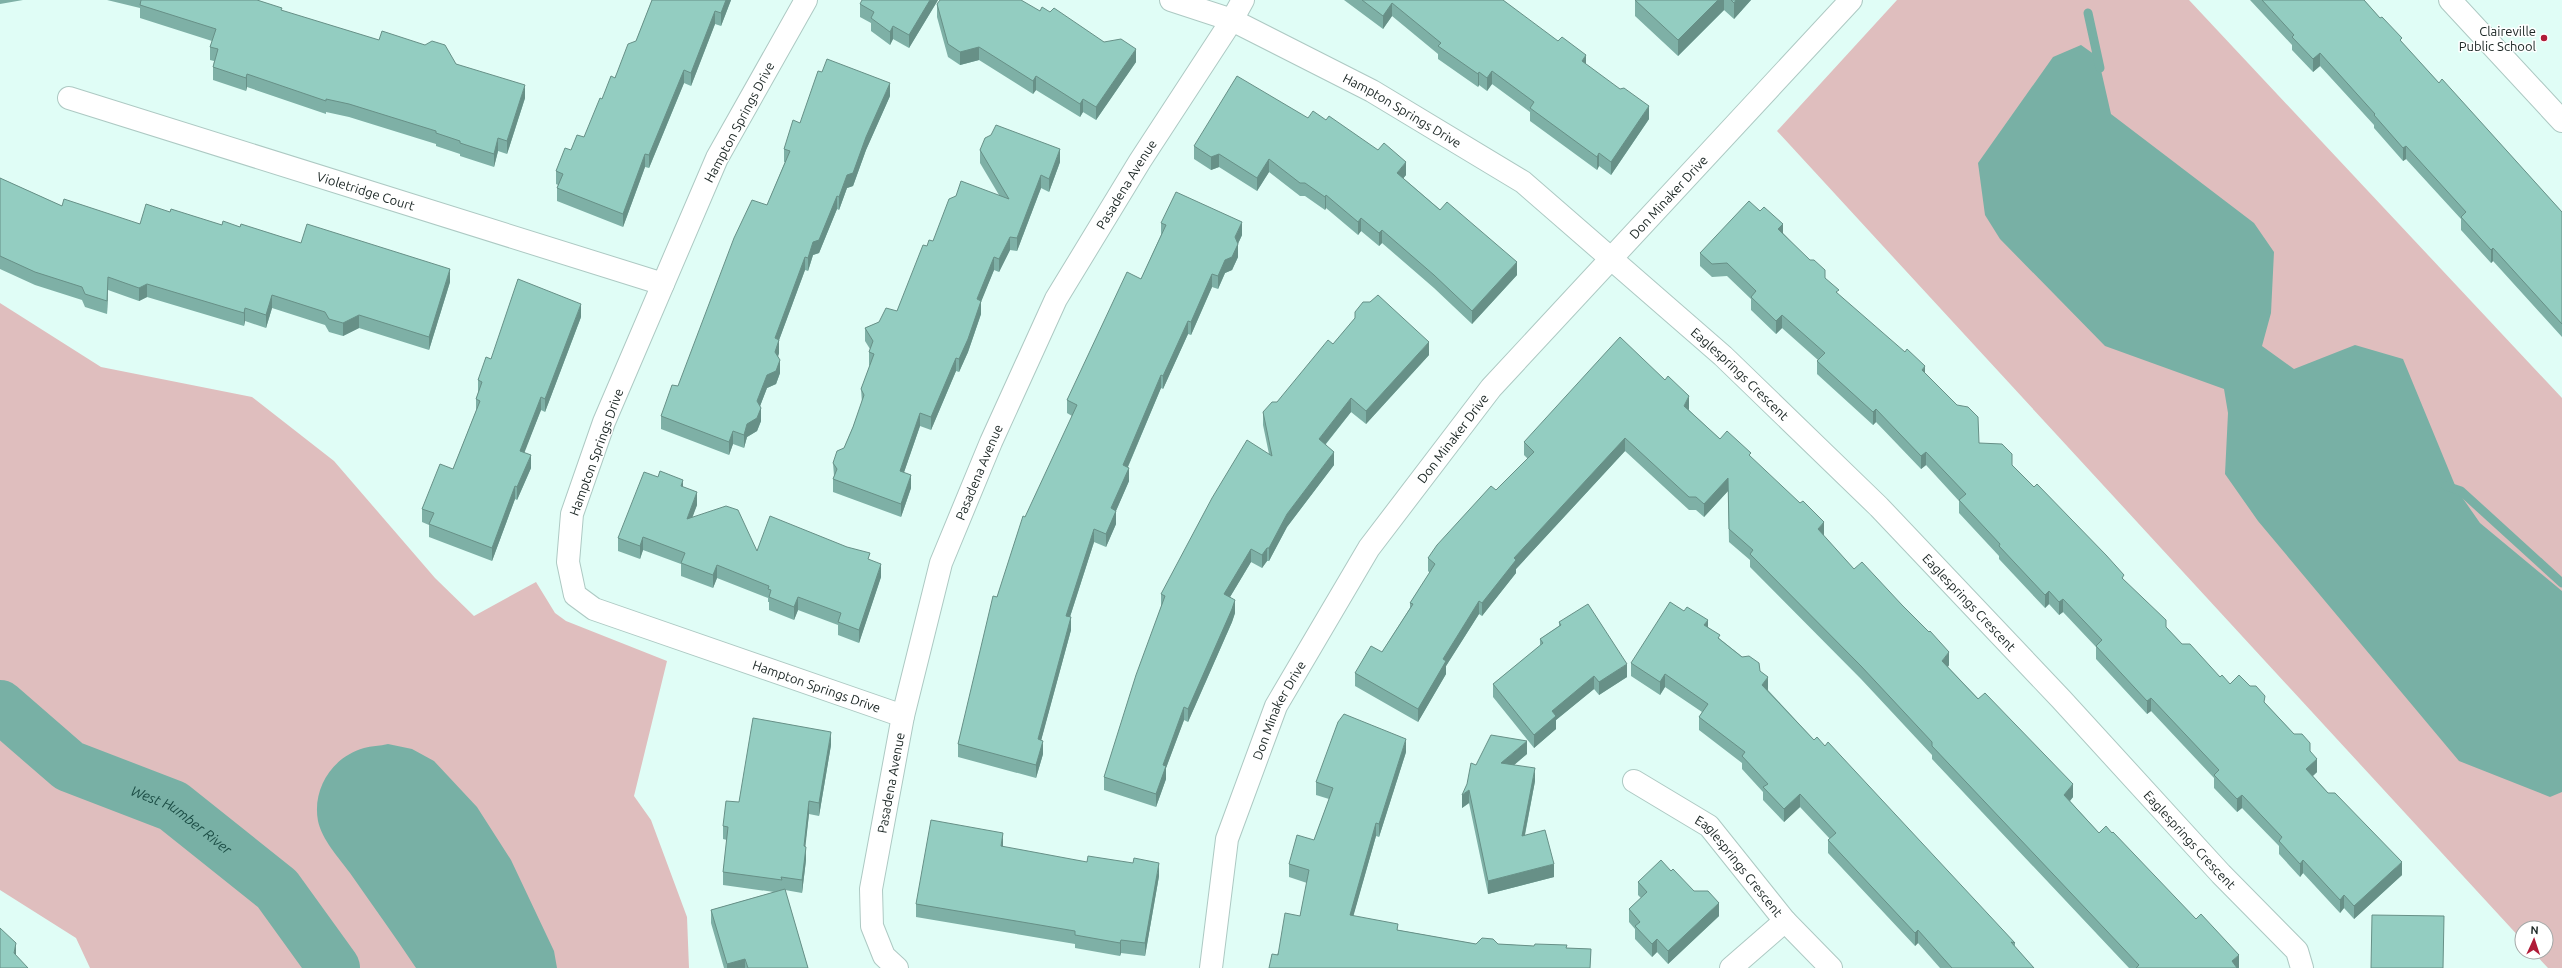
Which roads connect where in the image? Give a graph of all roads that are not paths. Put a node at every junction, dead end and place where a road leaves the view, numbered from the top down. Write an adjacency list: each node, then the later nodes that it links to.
1 (806, 0): 10 (street, Hampton Springs Drive)
2 (1171, 0): 6 (street, Hampton Springs Drive)
3 (1243, 0): 6 (street, Pasadena Avenue)
4 (1850, 0): 9 (street, Don Minaker Drive)
5 (2450, 0): 8 (street)
6 (1232, 20): 9 (street, Hampton Springs Drive); 11 (street, Pasadena Avenue)
7 (69, 98): 10 (street, Violetridge Court)
8 (2562, 120)
9 (1611, 258): 15 (street, Don Minaker Drive); 18 (street, Eaglesprings Crescent)
10 (663, 284): 11 (street, Hampton Springs Drive)
11 (903, 716): 14 (street, Pasadena Avenue)
12 (1634, 781): 13 (street, Eaglesprings Crescent)
13 (1786, 921): 16 (street); 17 (street, Eaglesprings Crescent)
14 (897, 968)
15 (1211, 968)
16 (1731, 968)
17 (1832, 968)
18 (2302, 968)

